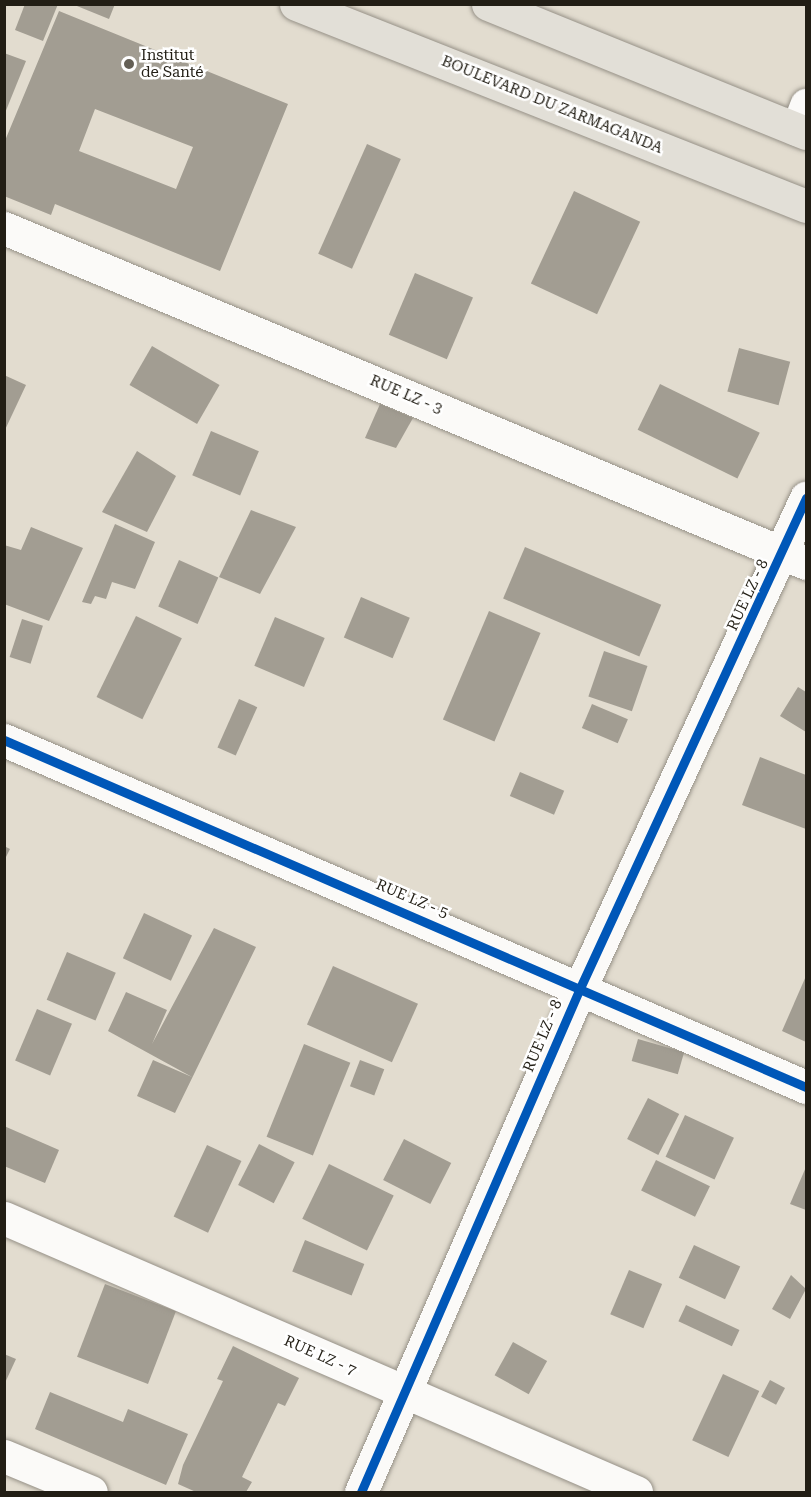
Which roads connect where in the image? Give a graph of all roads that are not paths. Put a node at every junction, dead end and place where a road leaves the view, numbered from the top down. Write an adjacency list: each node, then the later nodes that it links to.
1 (297, 4): 4 (main road, BOULEVARD DU ZARMAGANDA)
2 (488, 4): 3 (main road)
3 (803, 123)
4 (807, 206)
5 (4, 228): 7 (street, RUE LZ - 3)
6 (807, 498): 7 (street, RUE LZ - 8)
7 (795, 558): 9 (street, RUE LZ - 8)
8 (4, 740): 9 (street, RUE LZ - 5)
9 (580, 988): 10 (street, RUE LZ - 5); 12 (street, RUE LZ - 8)
10 (807, 1087)
11 (4, 1218): 12 (street, RUE LZ - 7)
12 (404, 1393): 15 (street, RUE LZ - 8); 16 (street, RUE LZ - 7)
13 (4, 1456): 14 (street)
14 (91, 1492)
15 (361, 1492)
16 (636, 1492)

